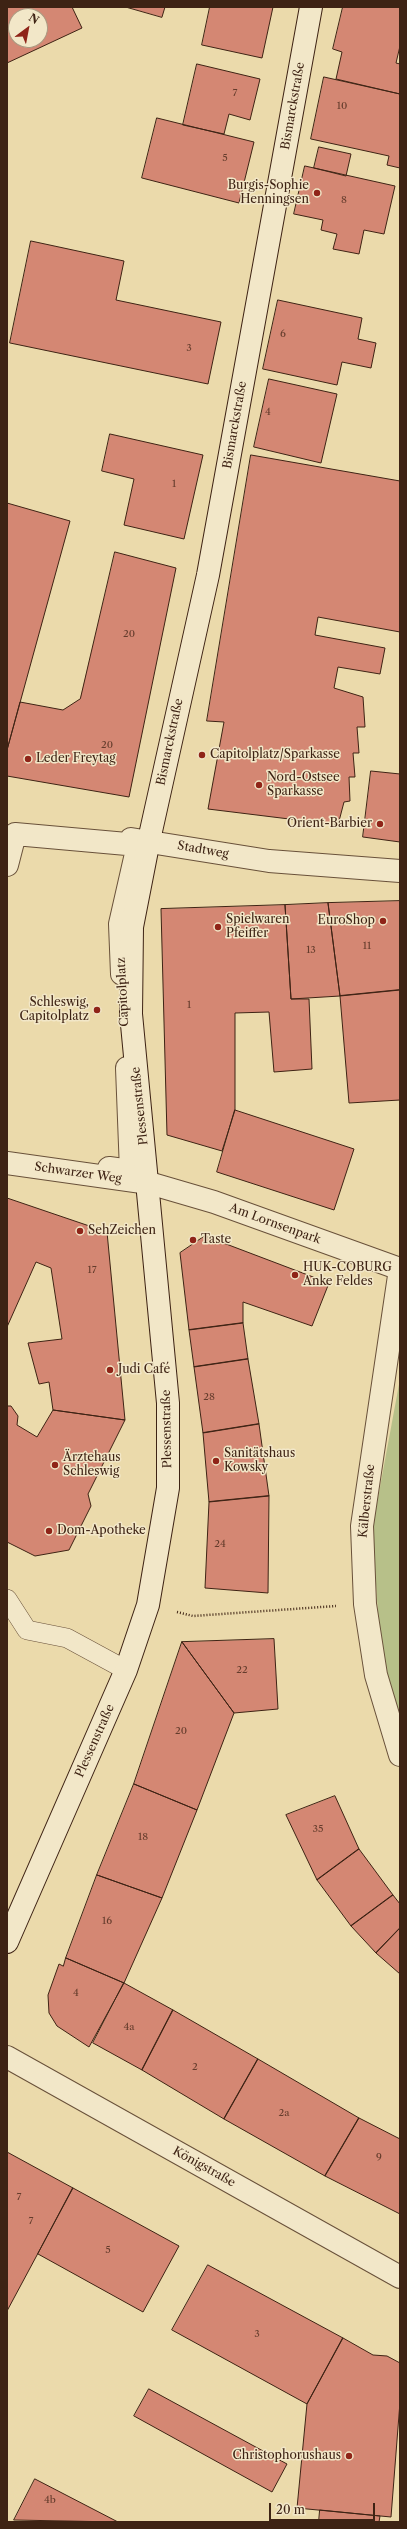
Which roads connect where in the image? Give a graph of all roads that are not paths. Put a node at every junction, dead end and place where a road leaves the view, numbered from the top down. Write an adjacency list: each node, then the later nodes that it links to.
1 (311, 7): 3 (street, Bismarckstraße)
2 (7, 824): 3 (street, Stadtweg)
3 (148, 840): 5 (street, Stadtweg); 8 (street, Plessenstraße)
4 (7, 865): 6 (street, Capitolplatz)
5 (400, 871)
6 (7, 1152)
7 (7, 1163): 8 (street, Schwarzer Weg)
8 (149, 1183): 9 (street, Am Lornsenpark); 11 (street, Plessenstraße)
9 (400, 1269): 12 (street, Kälberstraße)
10 (7, 1599): 11 (lane)
11 (126, 1670): 13 (street, Plessenstraße)
12 (400, 1755)
13 (7, 1942)
14 (7, 2057): 15 (street, Königstraße)
15 (400, 2277)

